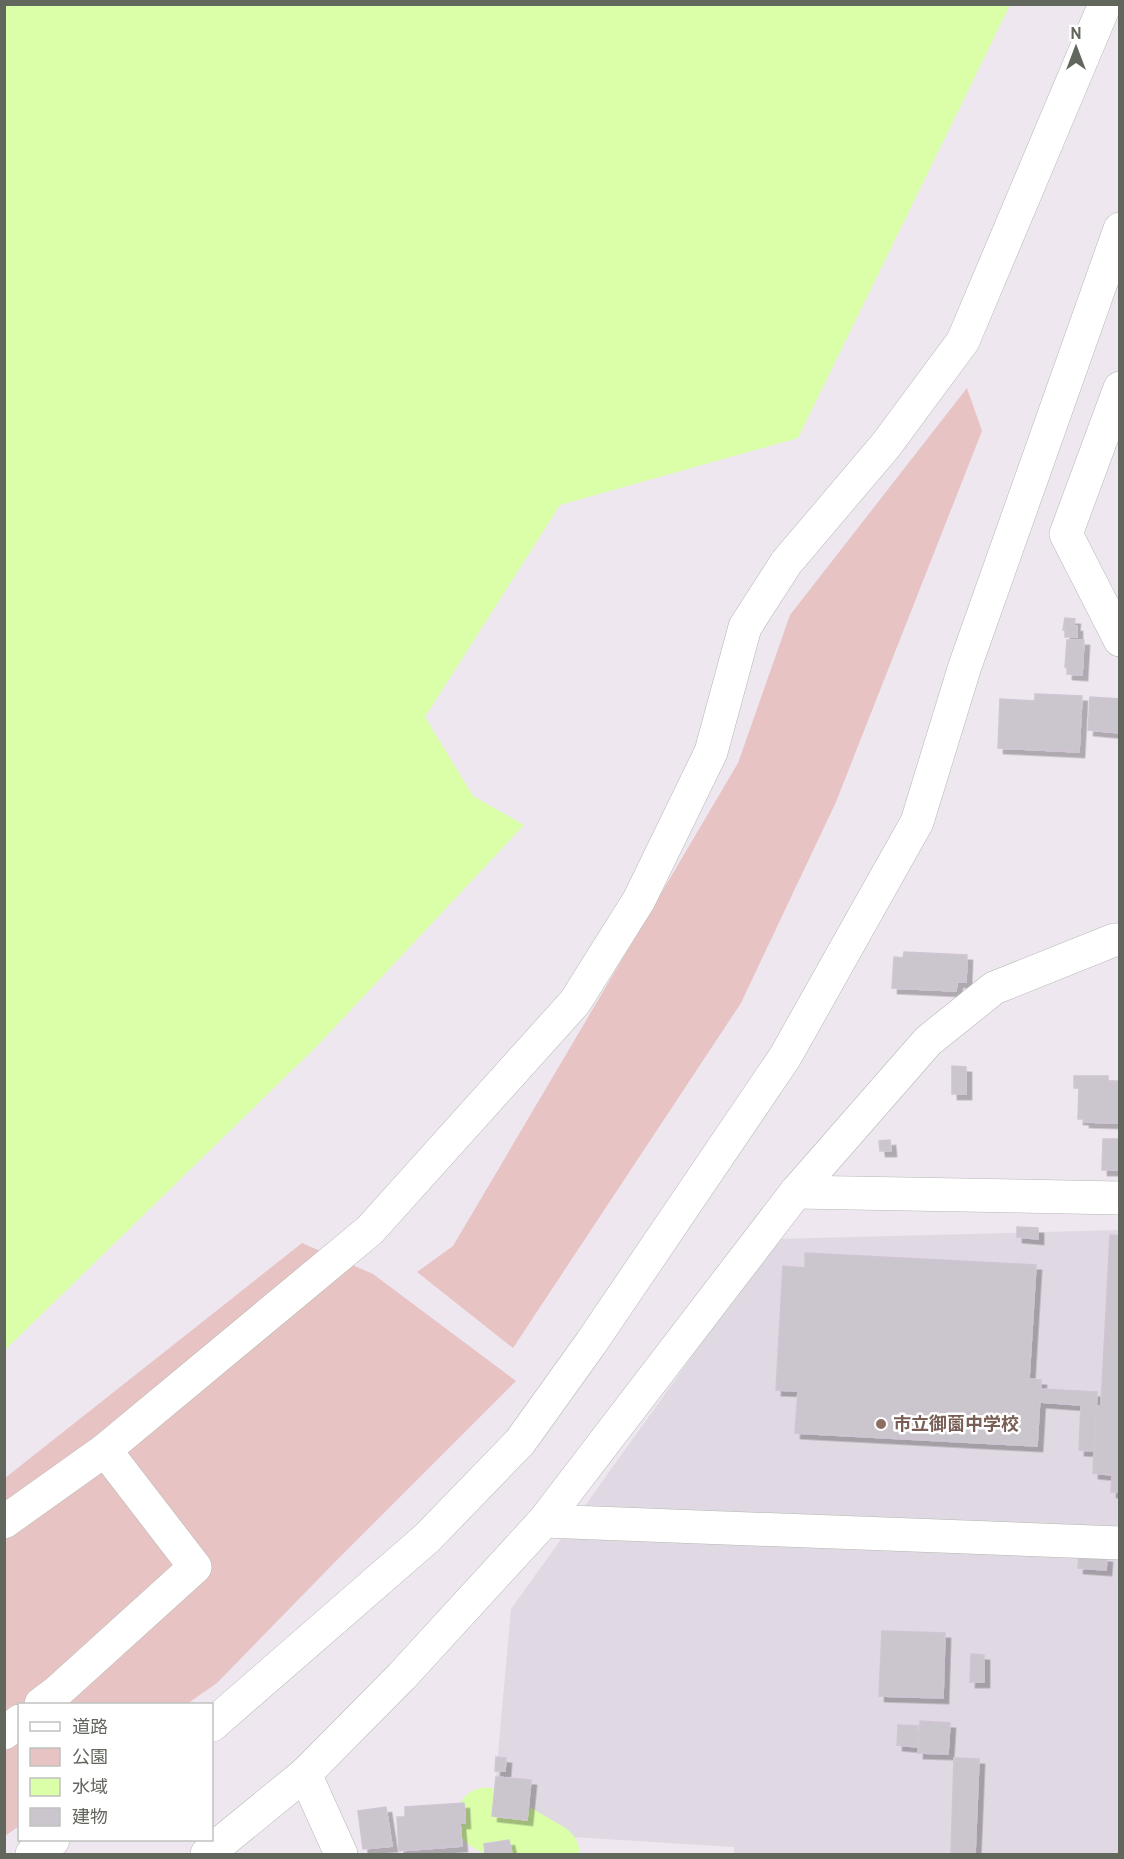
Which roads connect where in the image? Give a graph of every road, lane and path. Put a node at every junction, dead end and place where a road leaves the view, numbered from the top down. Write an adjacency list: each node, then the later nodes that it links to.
1 (1105, 4): 8 (street)
2 (1119, 229): 14 (street)
3 (1119, 388): 4 (street)
4 (1119, 640)
5 (1119, 940): 6 (street)
6 (796, 1192): 7 (street); 9 (street)
7 (1119, 1197)
8 (105, 1450): 10 (street); 12 (street)
9 (544, 1521): 11 (street); 16 (street)
10 (4, 1522)
11 (1119, 1543)
12 (42, 1703)
13 (18, 1722): 15 (street)
14 (213, 1724)
15 (4, 1733)
16 (305, 1774): 19 (street); 20 (street)
17 (49, 1841): 18 (street)
18 (32, 1854)
19 (207, 1854)
20 (341, 1854)

